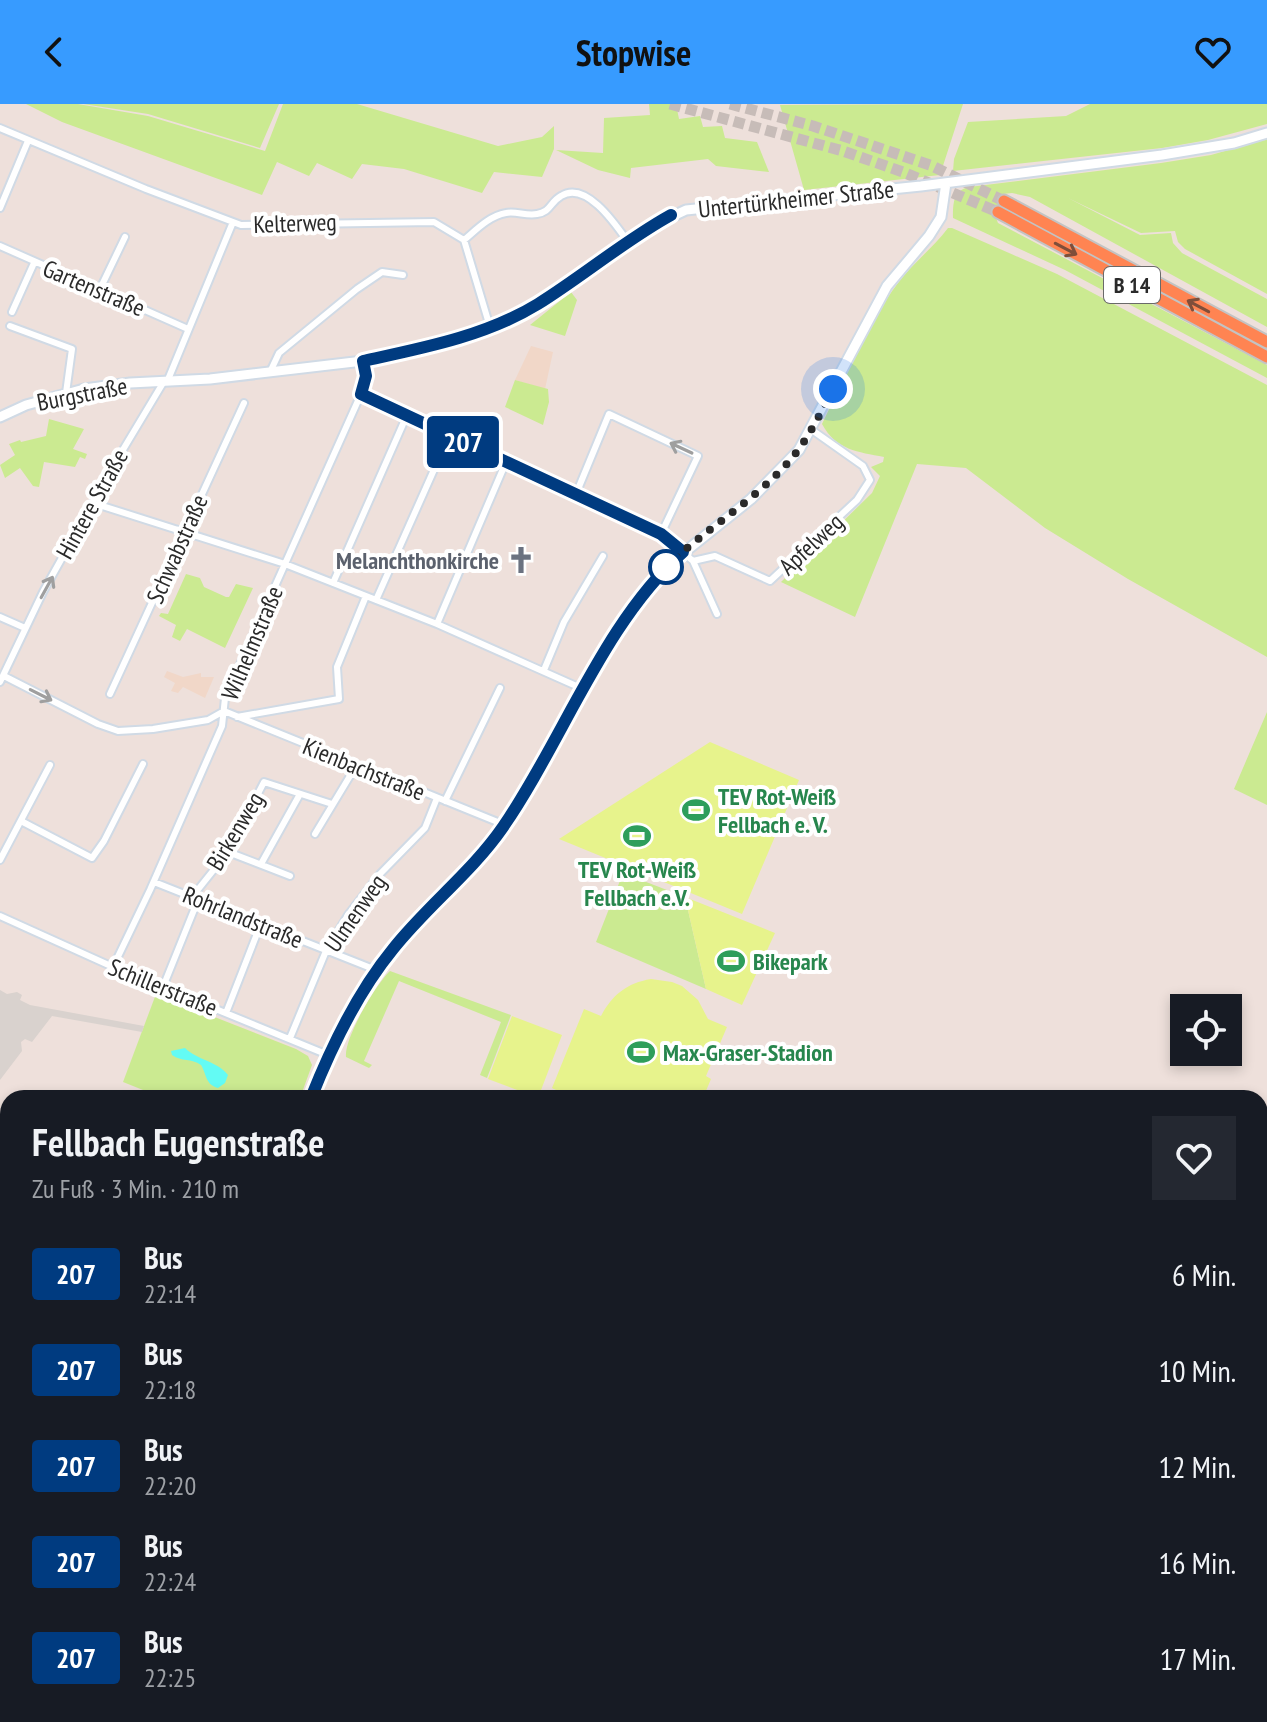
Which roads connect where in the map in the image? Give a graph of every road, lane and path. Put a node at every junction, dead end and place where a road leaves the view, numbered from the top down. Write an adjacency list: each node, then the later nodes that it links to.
1 (0, 128): 3 (street, Kelterweg)
2 (1267, 133): 4 (main road, Untertürkheimer Straße)
3 (28, 141): 5 (street); 6 (street, Kelterweg)
4 (946, 183): 9 (main road, Untertürkheimer Straße); 28 (main road)
5 (0, 208)
6 (233, 222): 8 (street, Kelterweg); 17 (street, Hintere Straße)
7 (125, 237): 13 (street)
8 (464, 240): 9 (street); 16 (street)
9 (628, 242): 16 (main road, Untertürkheimer Straße)
10 (0, 246): 11 (street, Gartenstraße)
11 (34, 263): 13 (street, Gartenstraße); 14 (street)
12 (403, 275): 21 (street)
13 (100, 289): 17 (street, Gartenstraße)
14 (12, 312)
15 (10, 326): 23 (street)
16 (490, 327): 20 (main road, Untertürkheimer Straße)
17 (188, 329): 22 (street, Hintere Straße)
18 (1267, 342): 19 (highway, B 14, one-way to 19)
19 (1267, 357)
20 (363, 361): 21 (main road, Untertürkheimer Straße); 24 (street, Wilhelmstraße)
21 (271, 370): 22 (main road, Untertürkheimer Straße)
22 (165, 382): 23 (main road, Burgstraße); 32 (street, Hintere Straße)
23 (66, 393): 27 (main road, Burgstraße)
24 (361, 394): 26 (street); 38 (street, Wilhelmstraße)
25 (244, 403): 33 (street, Schwabstraße)
26 (407, 415): 29 (street); 39 (street)
27 (0, 417)
28 (812, 430): 35 (main road); 37 (street, Apfelweg)
29 (449, 436): 30 (street); 41 (street)
30 (506, 462): 31 (street); 44 (street)
31 (576, 494): 34 (street); 34 (street, one-way to 31)
32 (93, 503): 33 (street); 45 (street, Hintere Straße, one-way to 32)
33 (184, 532): 38 (street); 50 (street, Schwabstraße)
34 (661, 534): 35 (street)
35 (683, 552): 37 (street); 49 (main road)
36 (603, 556): 46 (street)
37 (693, 561): 42 (street)
38 (285, 564): 39 (street); 51 (street, Wilhelmstraße)
39 (333, 583): 40 (street)
40 (366, 596): 41 (street); 52 (street)
41 (376, 600): 44 (street)
42 (717, 614)
43 (0, 617): 45 (street)
44 (437, 624): 46 (street)
45 (25, 628): 47 (street, Hintere Straße)
46 (544, 670): 49 (street)
47 (2, 679): 51 (street, one-way to 51)
48 (500, 688): 57 (street, Ulmenweg)
49 (583, 689): 60 (main road)
50 (110, 694)
51 (224, 711): 52 (street, Kienbachstraße); 66 (street, Wilhelmstraße)
52 (237, 717): 55 (street, Kienbachstraße)
53 (143, 764): 59 (street)
54 (50, 765): 59 (street)
55 (356, 766): 57 (street, Kienbachstraße); 58 (street)
56 (300, 794): 58 (street, Birkenweg); 62 (street, Birkenweg); 64 (street)
57 (441, 800): 60 (street, Kienbachstraße); 70 (street, Ulmenweg)
58 (332, 804): 61 (street)
59 (21, 821): 63 (street)
60 (505, 825): 72 (main road)
61 (315, 834)
62 (228, 852): 64 (street); 67 (street, Birkenweg)
63 (0, 860)
64 (261, 864): 65 (street)
65 (290, 876)
66 (154, 882): 67 (street, Rohrlandstraße); 71 (street, Wilhelmstraße)
67 (195, 899): 69 (street, Rohrlandstraße); 73 (street, Birkenweg)
68 (0, 916): 71 (street, Schillerstraße)
69 (260, 926): 70 (street, Rohrlandstraße); 74 (street)
70 (326, 951): 72 (street, Rohrlandstraße); 75 (street, Ulmenweg)
71 (113, 967): 73 (street, Schillerstraße)
72 (376, 970): 76 (main road)
73 (163, 987): 74 (street, Schillerstraße)
74 (226, 1013): 75 (street, Schillerstraße)
75 (290, 1038): 76 (street, Schillerstraße)
76 (328, 1055): 77 (main road)
77 (314, 1090)

